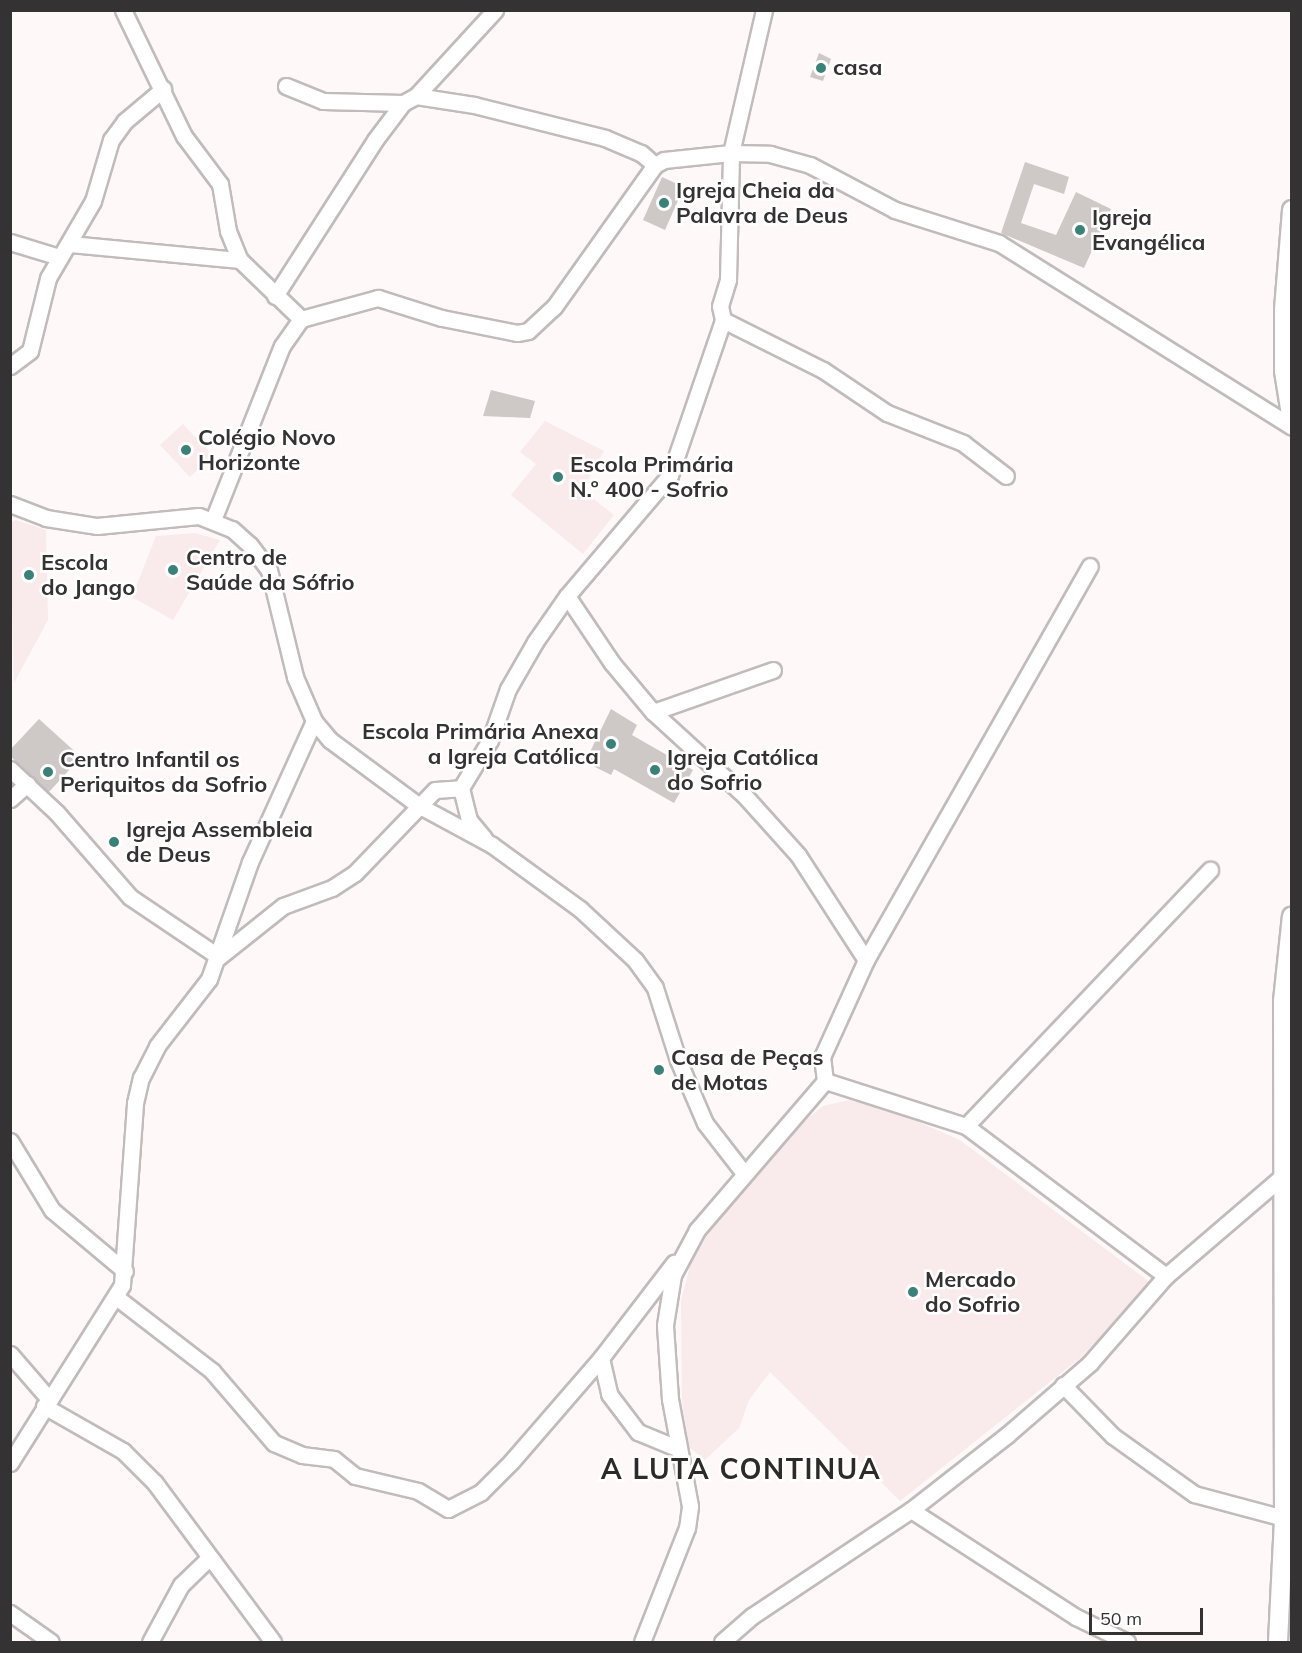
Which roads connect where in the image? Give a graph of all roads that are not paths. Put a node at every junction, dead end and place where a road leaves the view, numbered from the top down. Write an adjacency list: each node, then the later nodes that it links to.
1 (123, 10): 5 (street)
2 (764, 10): 7 (street)
3 (490, 12): 6 (street)
4 (286, 86): 6 (street)
5 (163, 89): 11 (street); 13 (street)
6 (410, 99): 8 (street); 14 (street)
7 (730, 153): 8 (street); 16 (street); 19 (street)
8 (655, 165): 15 (street)
9 (1292, 210): 18 (street)
10 (10, 242): 12 (street)
11 (70, 244): 12 (street); 13 (street)
12 (59, 256): 17 (street)
13 (240, 260): 14 (street)
14 (274, 296): 15 (street)
15 (301, 319): 22 (street)
16 (723, 320): 20 (street); 24 (street)
17 (10, 366)
18 (1292, 421)
19 (1292, 427)
20 (1006, 476)
21 (10, 504): 22 (street)
22 (213, 519): 27 (street)
23 (1090, 566): 37 (street)
24 (567, 596): 26 (street); 30 (street)
25 (773, 670): 26 (street)
26 (653, 712): 37 (street)
27 (314, 721): 32 (street); 36 (street)
28 (10, 769): 29 (street)
29 (27, 784): 31 (street); 36 (street)
30 (461, 788): 32 (street); 33 (street)
31 (10, 799)
32 (418, 805): 33 (street); 36 (street)
33 (492, 845): 41 (street)
34 (1210, 870): 39 (street)
35 (1292, 916): 42 (street)
36 (219, 957): 44 (street)
37 (866, 960): 38 (street)
38 (825, 1081): 39 (street); 41 (street)
39 (966, 1126): 45 (street)
40 (10, 1141): 44 (street)
41 (743, 1172): 43 (street)
42 (1285, 1174): 45 (street); 54 (street)
43 (684, 1251): 48 (street); 51 (street)
44 (125, 1271): 46 (street)
45 (1166, 1276): 49 (street)
46 (116, 1297): 48 (street); 50 (street)
47 (10, 1354): 50 (street)
48 (601, 1358): 51 (street)
49 (1063, 1385): 53 (street); 54 (street)
50 (46, 1403): 52 (street); 55 (street)
51 (676, 1448): 60 (street)
52 (10, 1463)
53 (911, 1510): 61 (street); 62 (street)
54 (1284, 1518): 63 (street)
55 (209, 1558): 58 (street); 59 (street)
56 (10, 1613): 57 (street)
57 (51, 1642)
58 (150, 1642)
59 (273, 1642)
60 (642, 1642)
61 (722, 1642)
62 (1127, 1642)
63 (1278, 1642)

